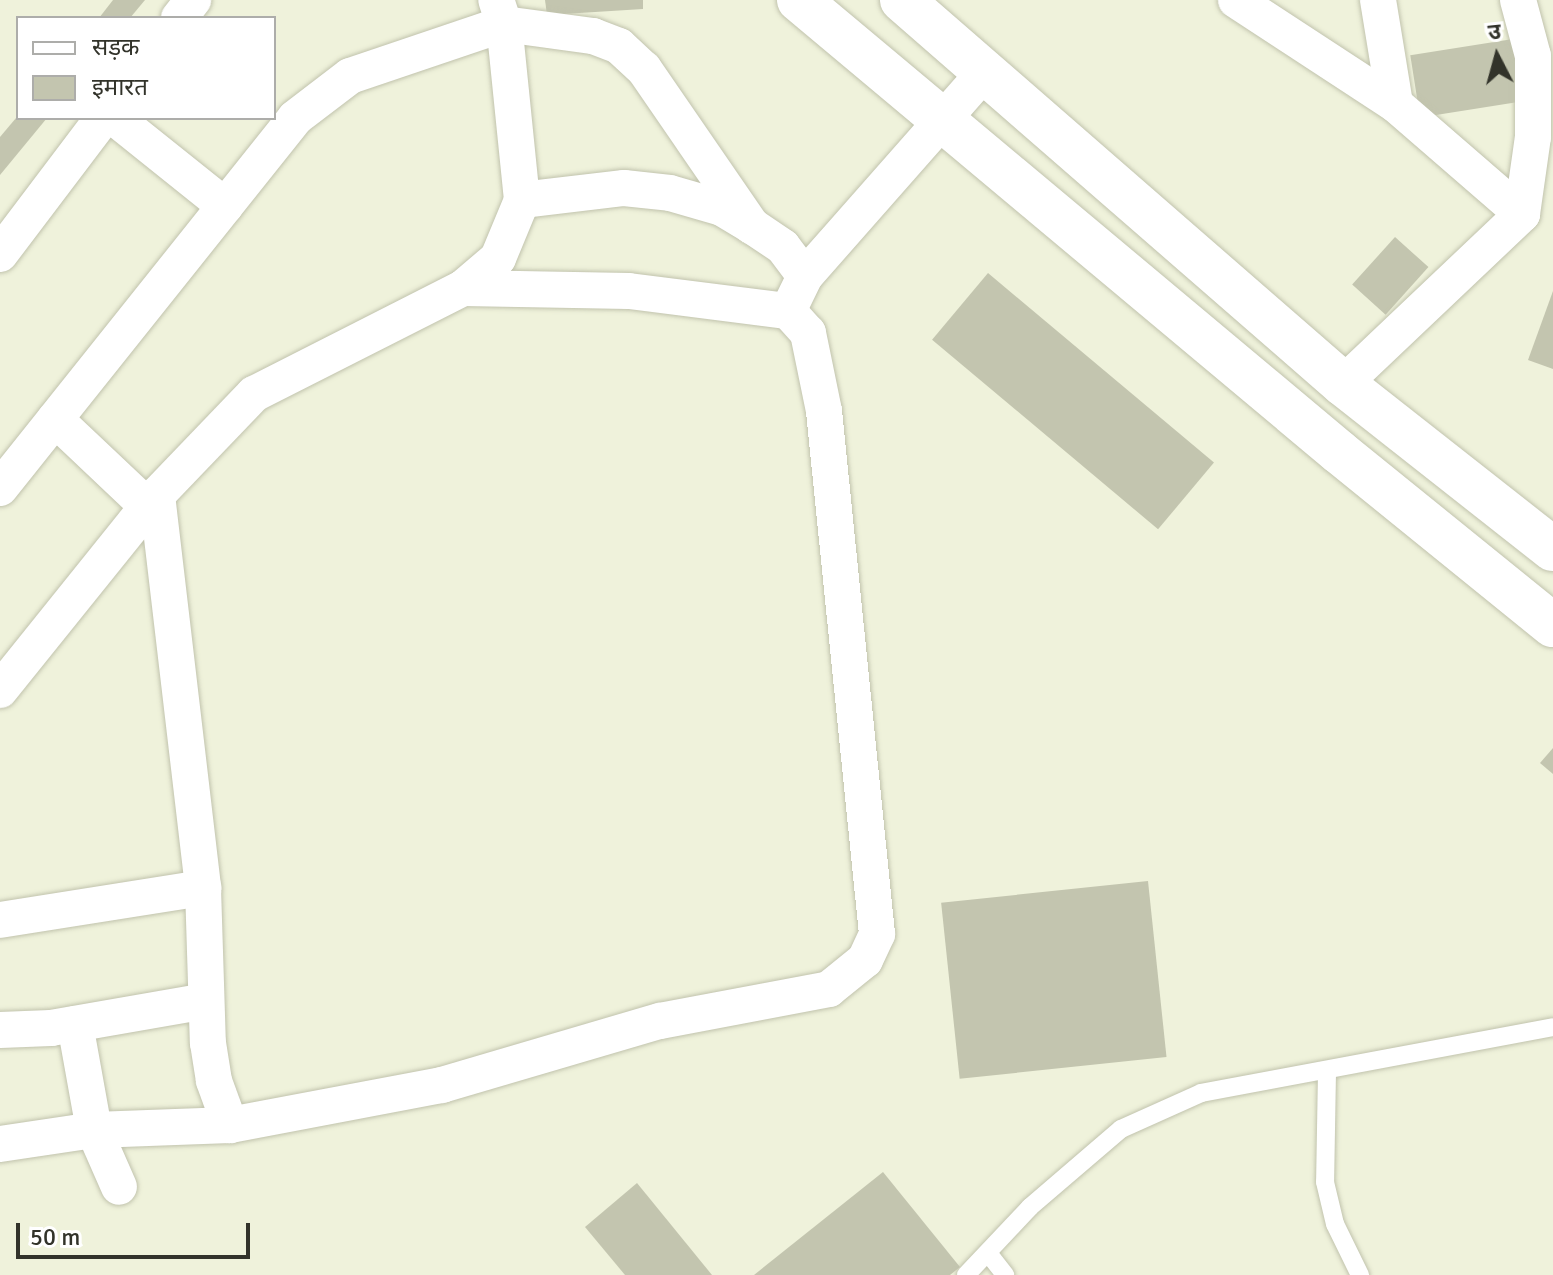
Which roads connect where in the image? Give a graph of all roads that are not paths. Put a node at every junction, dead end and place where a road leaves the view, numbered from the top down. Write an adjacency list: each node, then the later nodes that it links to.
1 (193, 0): 8 (street)
2 (799, 0): 14 (street)
3 (902, 0): 10 (street)
4 (1236, 0): 11 (street)
5 (1378, 0): 11 (street)
6 (1518, 0): 9 (street)
7 (500, 12): 16 (street); 17 (street); 18 (street)
8 (181, 16)
9 (1543, 55): 15 (street)
10 (986, 71): 14 (street); 23 (street)
11 (1395, 104): 15 (street)
12 (101, 120): 19 (street)
13 (118, 120): 17 (street)
14 (943, 120): 20 (street); 28 (street)
15 (1535, 195): 23 (street)
16 (522, 200): 18 (street); 21 (street)
17 (225, 206): 24 (street)
18 (752, 226): 20 (street)
19 (0, 254)
20 (805, 276): 22 (street)
21 (463, 288): 22 (street); 26 (street)
22 (788, 311): 37 (street)
23 (1343, 384): 27 (street)
24 (55, 419): 25 (street); 26 (street)
25 (2, 482)
26 (153, 502): 29 (street); 30 (street)
27 (1553, 549)
28 (1553, 625)
29 (0, 690)
30 (203, 888): 31 (street); 32 (street)
31 (0, 920)
32 (205, 1001): 33 (street); 37 (street)
33 (75, 1024): 35 (street); 38 (street)
34 (1553, 1027): 36 (lane)
35 (0, 1030)
36 (1327, 1072): 41 (lane); 44 (lane)
37 (230, 1125): 38 (street)
38 (94, 1130): 39 (street); 40 (street)
39 (0, 1144)
40 (119, 1187)
41 (988, 1253): 42 (lane); 43 (lane)
42 (966, 1275)
43 (1005, 1275)
44 (1360, 1275)

